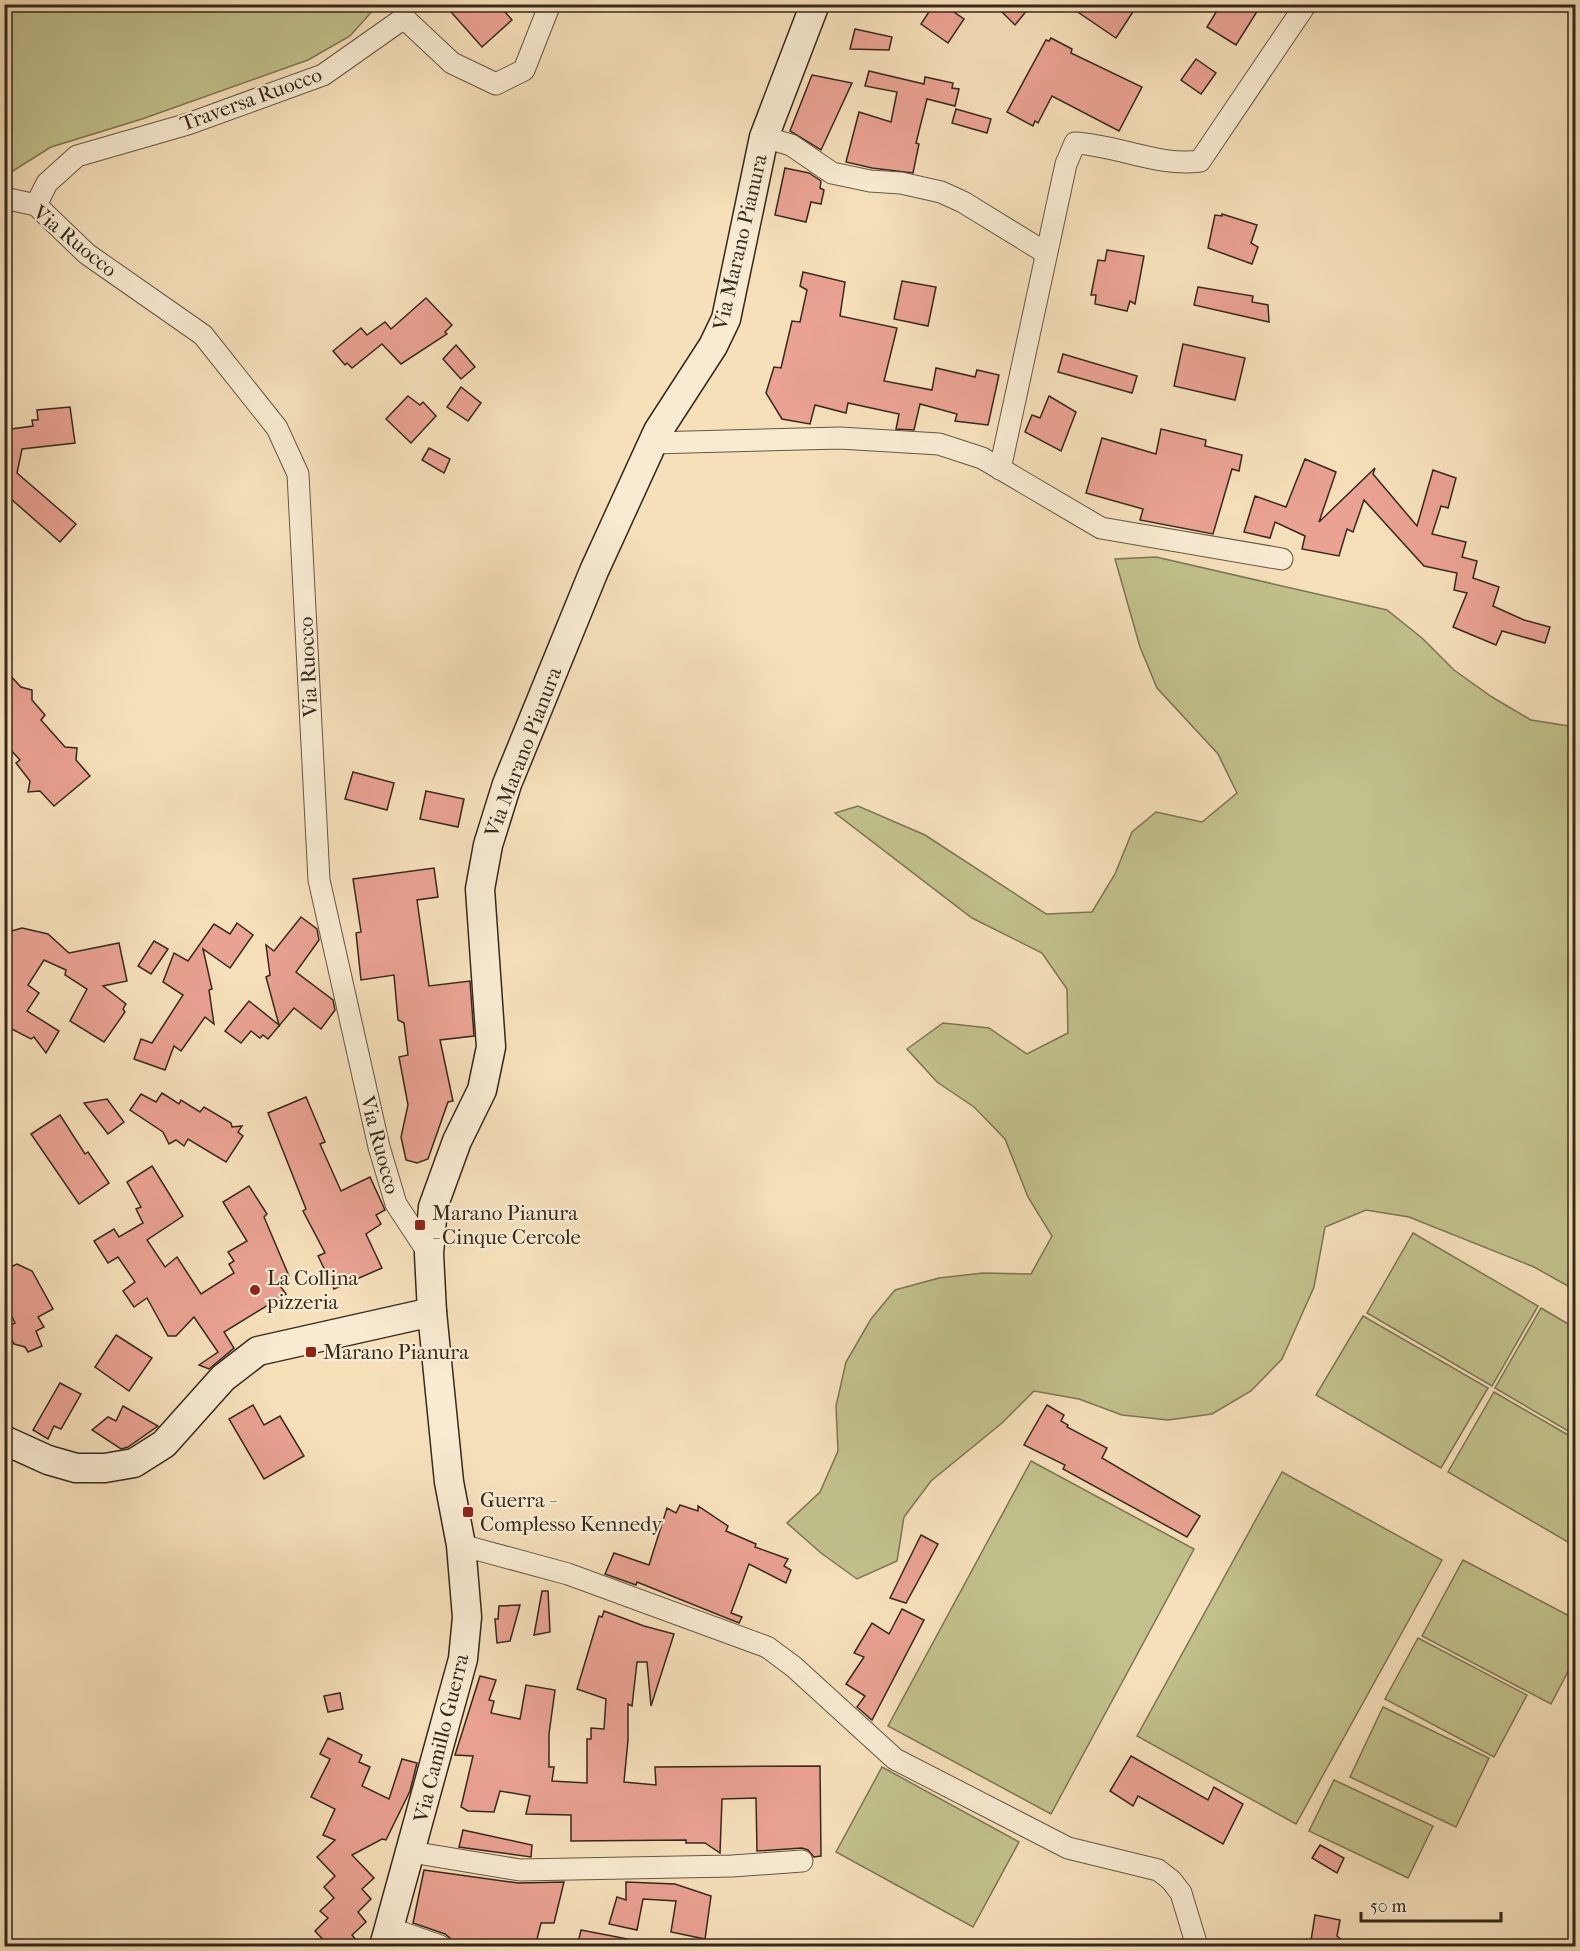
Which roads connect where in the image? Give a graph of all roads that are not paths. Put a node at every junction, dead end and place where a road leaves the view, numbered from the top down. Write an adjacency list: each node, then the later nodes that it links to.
1 (550, 4): 6 (street, Traversa Ruocco)
2 (815, 4): 4 (street, Via Marano Pianura)
3 (1306, 4): 7 (street)
4 (764, 137): 7 (street); 8 (street, Via Marano Pianura)
5 (4, 198): 6 (street, Via Ruocco)
6 (36, 205): 11 (street, Via Ruocco)
7 (1046, 253): 9 (street)
8 (652, 443): 9 (street); 11 (street, Via Marano Pianura)
9 (1000, 469): 10 (street)
10 (1282, 559)
11 (429, 1254): 12 (street, Via Marano Pianura)
12 (432, 1312): 13 (street); 14 (street, Via Camillo Guerra)
13 (4, 1440)
14 (461, 1545): 15 (street, Via Camillo Guerra); 19 (street)
15 (411, 1852): 16 (street); 17 (street, Via Camillo Guerra)
16 (802, 1861)
17 (387, 1937): 18 (street)
18 (440, 1947)
19 (1197, 1947)

